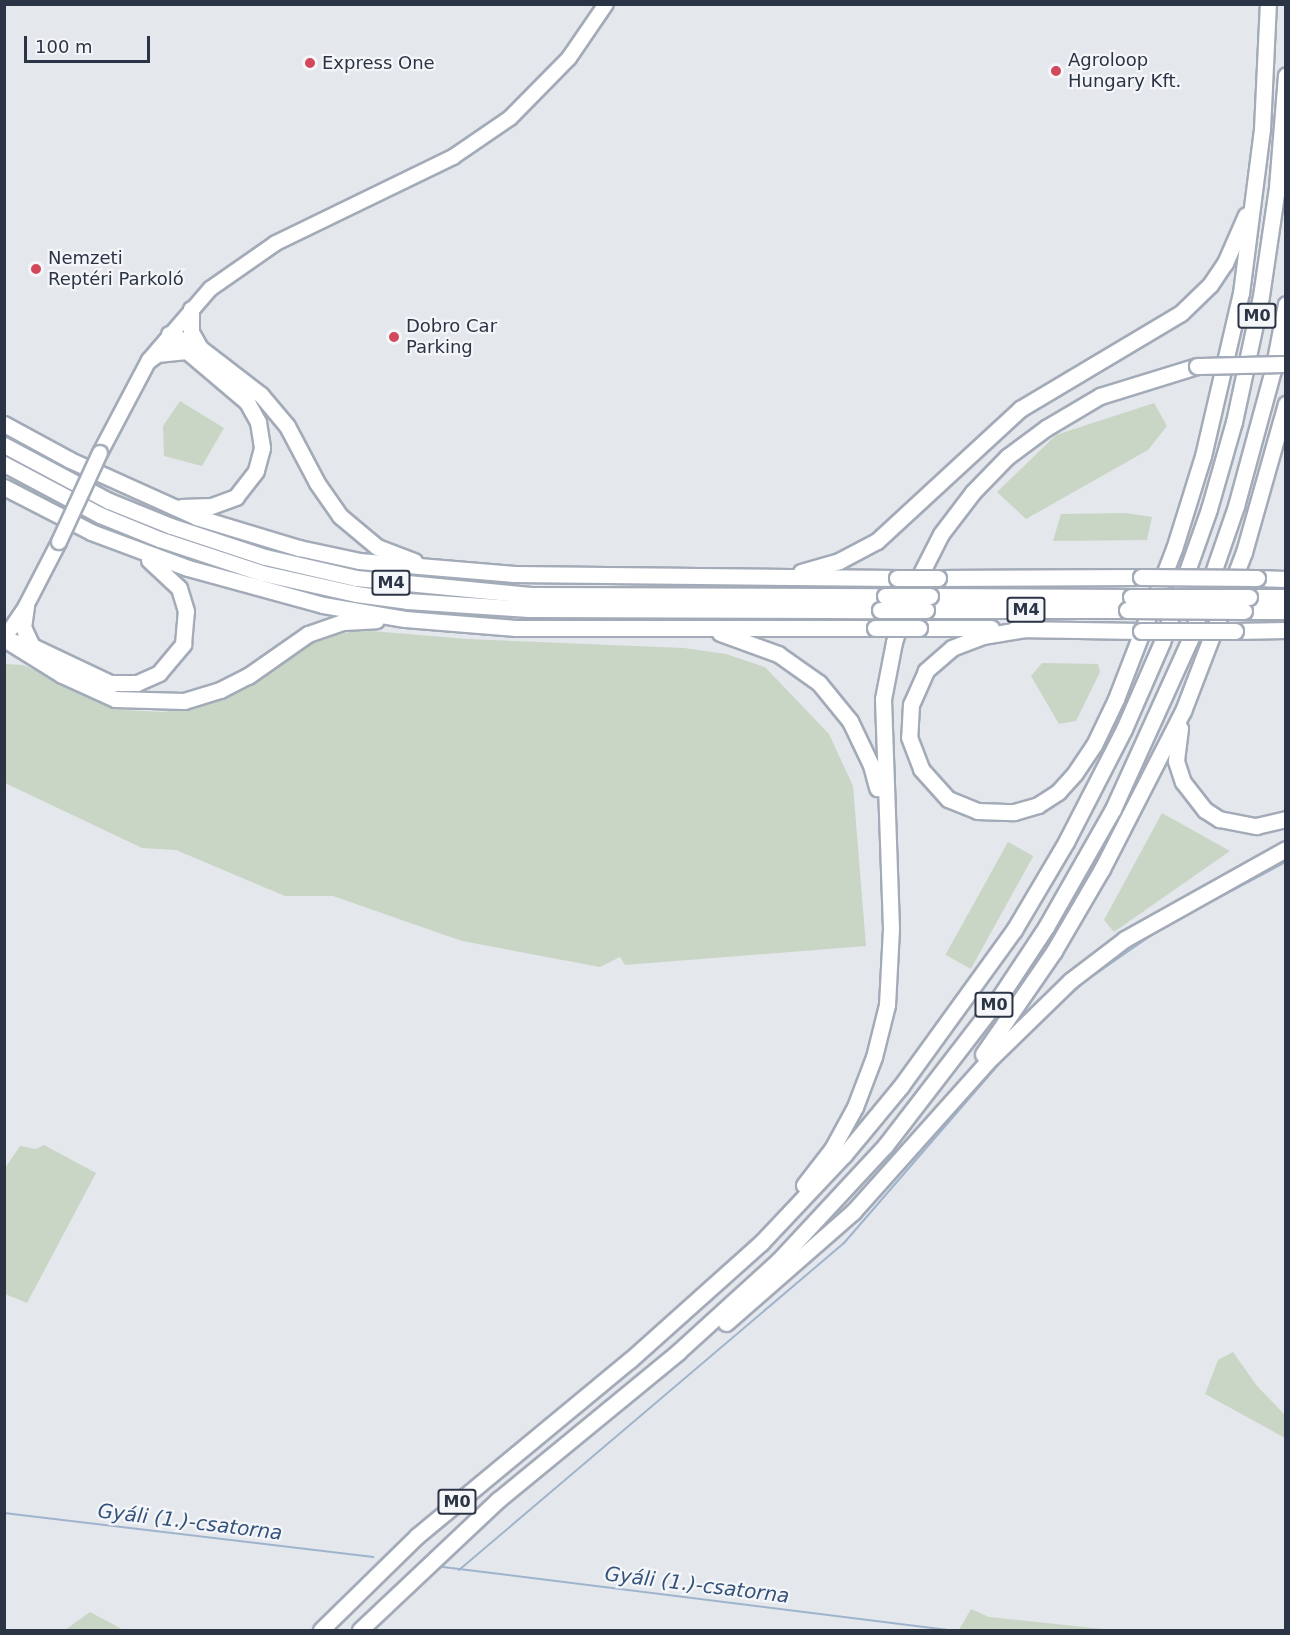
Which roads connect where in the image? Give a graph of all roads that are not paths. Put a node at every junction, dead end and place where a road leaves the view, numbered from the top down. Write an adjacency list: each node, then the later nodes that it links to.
1 (606, 4): 6 (main road)
2 (1268, 4): 4 (highway)
3 (1286, 75): 40 (highway, M0)
4 (1258, 171): 22 (highway); 31 (highway)
5 (1286, 304): 41 (highway, M0)
6 (191, 309): 7 (main road); 8 (highway)
7 (169, 334): 8 (highway); 9 (highway); 10 (main road)
8 (200, 348): 21 (highway)
9 (184, 351): 10 (highway); 19 (highway)
10 (149, 360): 27 (main road, bridge)
11 (1286, 364): 37 (highway, bridge)
12 (1286, 404): 17 (highway)
13 (4, 424): 19 (highway)
14 (4, 445): 25 (highway, M4)
15 (1286, 448): 17 (highway)
16 (4, 464): 25 (highway, M4)
17 (1268, 474): 35 (highway)
18 (4, 487): 20 (highway)
19 (167, 505): 21 (highway)
20 (136, 550): 29 (highway); 34 (highway)
21 (442, 571): 22 (highway)
22 (741, 577): 23 (highway, bridge)
23 (1286, 579)
24 (1286, 597): 26 (highway, M4)
25 (883, 603): 26 (highway, M4, bridge)
26 (1247, 604): 28 (highway, M4)
27 (27, 606): 33 (main road); 34 (highway)
28 (1286, 611)
29 (405, 619): 30 (highway); 34 (highway)
30 (695, 629): 31 (highway, bridge); 37 (highway)
31 (1025, 629): 32 (highway, bridge)
32 (1286, 630)
33 (4, 639)
34 (19, 651)
35 (1183, 711): 36 (highway); 39 (highway)
36 (1286, 819)
37 (885, 829): 40 (highway)
38 (1286, 849): 39 (highway)
39 (933, 1121): 41 (highway)
40 (760, 1243): 42 (highway, M0)
41 (654, 1372): 43 (highway, M0)
42 (321, 1630)
43 (360, 1630)

